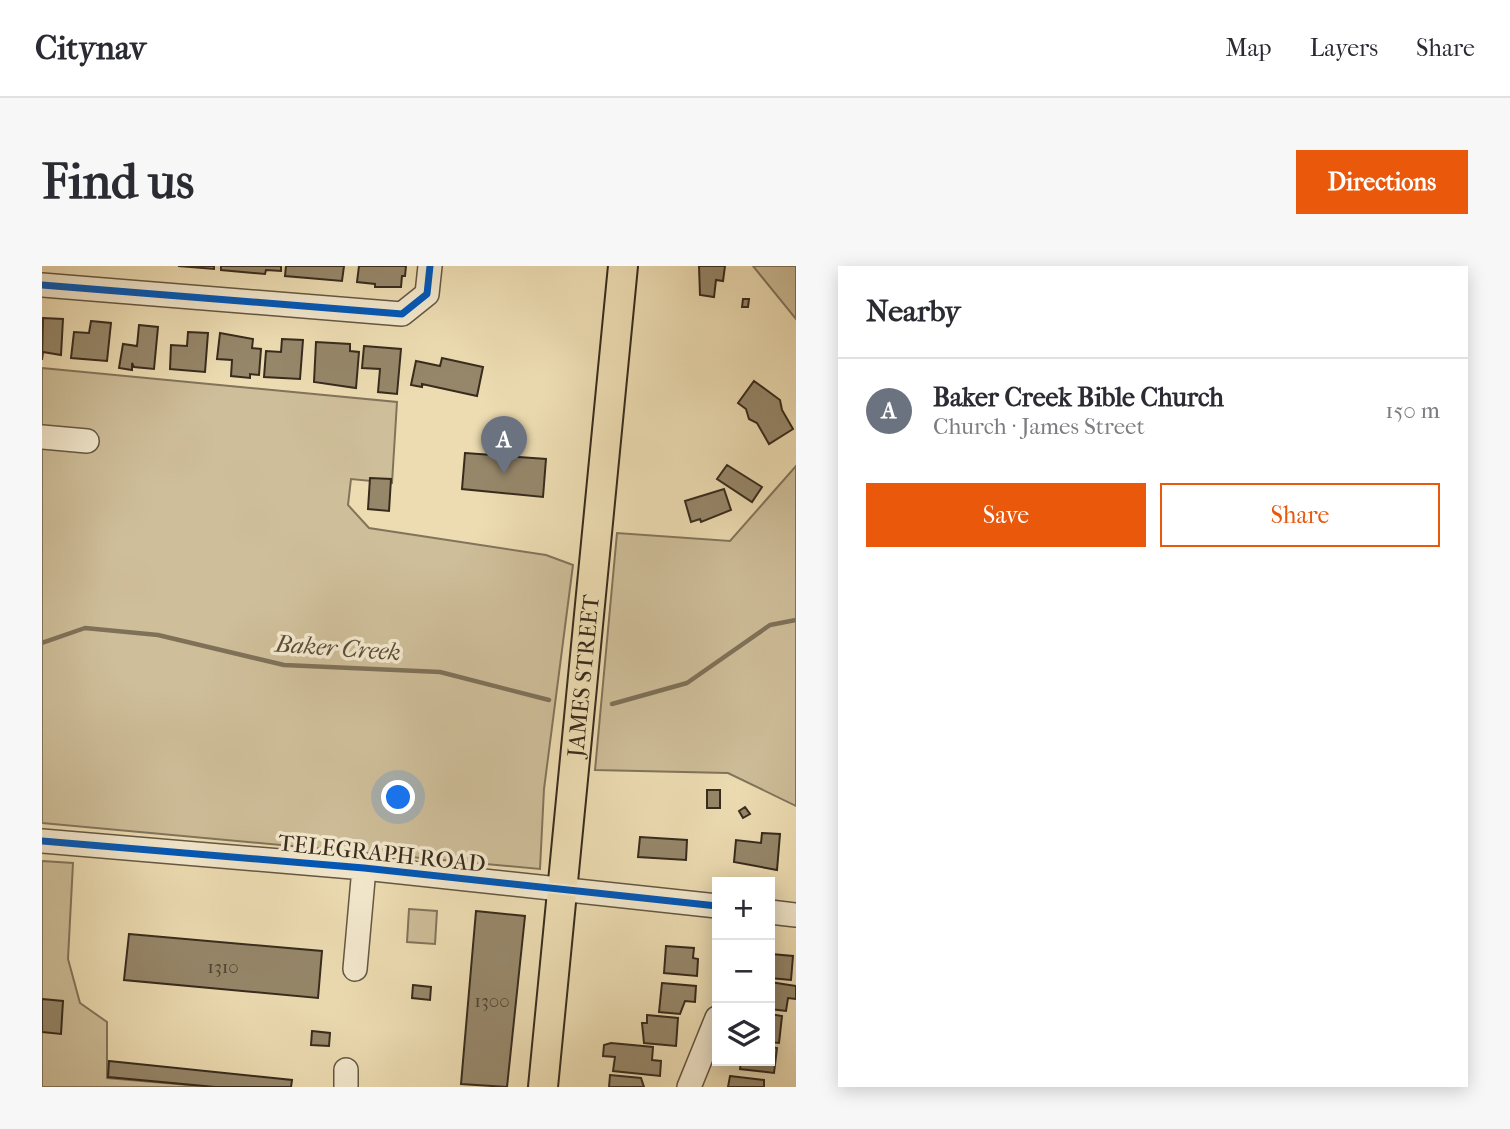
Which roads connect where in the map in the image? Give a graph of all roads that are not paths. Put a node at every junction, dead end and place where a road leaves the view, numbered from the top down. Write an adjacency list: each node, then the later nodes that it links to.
1 (430, 266): 3 (street)
2 (622, 266): 8 (main road, JAMES STREET)
3 (42, 285)
4 (42, 437): 5 (street)
5 (87, 441)
6 (42, 841): 7 (street, TELEGRAPH ROAD)
7 (364, 868): 8 (street, TELEGRAPH ROAD); 12 (street)
8 (562, 891): 9 (street, TELEGRAPH ROAD); 14 (main road, JAMES STREET)
9 (712, 906)
10 (775, 913): 11 (street)
11 (796, 915)
12 (355, 969)
13 (712, 1031): 15 (street)
14 (543, 1087)
15 (690, 1087)

